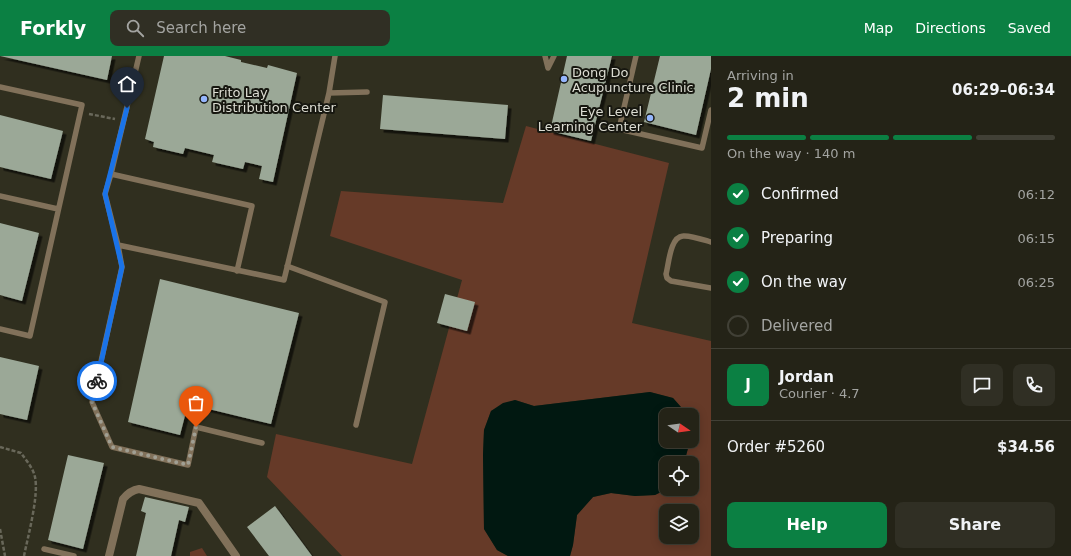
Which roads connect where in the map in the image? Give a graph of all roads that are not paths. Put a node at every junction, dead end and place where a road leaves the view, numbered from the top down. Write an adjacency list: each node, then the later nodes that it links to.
1 (139, 56): 10 (lane)
2 (335, 56): 8 (lane)
3 (545, 56): 4 (lane)
4 (554, 56)
5 (636, 56): 9 (lane)
6 (0, 87): 12 (lane)
7 (367, 92): 8 (lane)
8 (329, 93): 15 (lane)
9 (711, 110)
10 (111, 174): 14 (lane); 16 (lane)
11 (0, 196): 12 (lane)
12 (58, 209): 18 (lane)
13 (711, 242): 17 (lane)
14 (118, 245): 16 (lane); 20 (lane)
15 (287, 266): 16 (lane); 19 (lane)
16 (237, 271)
17 (711, 288)
18 (0, 329)
19 (356, 425)
20 (262, 442)
21 (44, 549): 22 (lane)
22 (74, 556)
23 (109, 556): 24 (street)
24 (236, 556)

